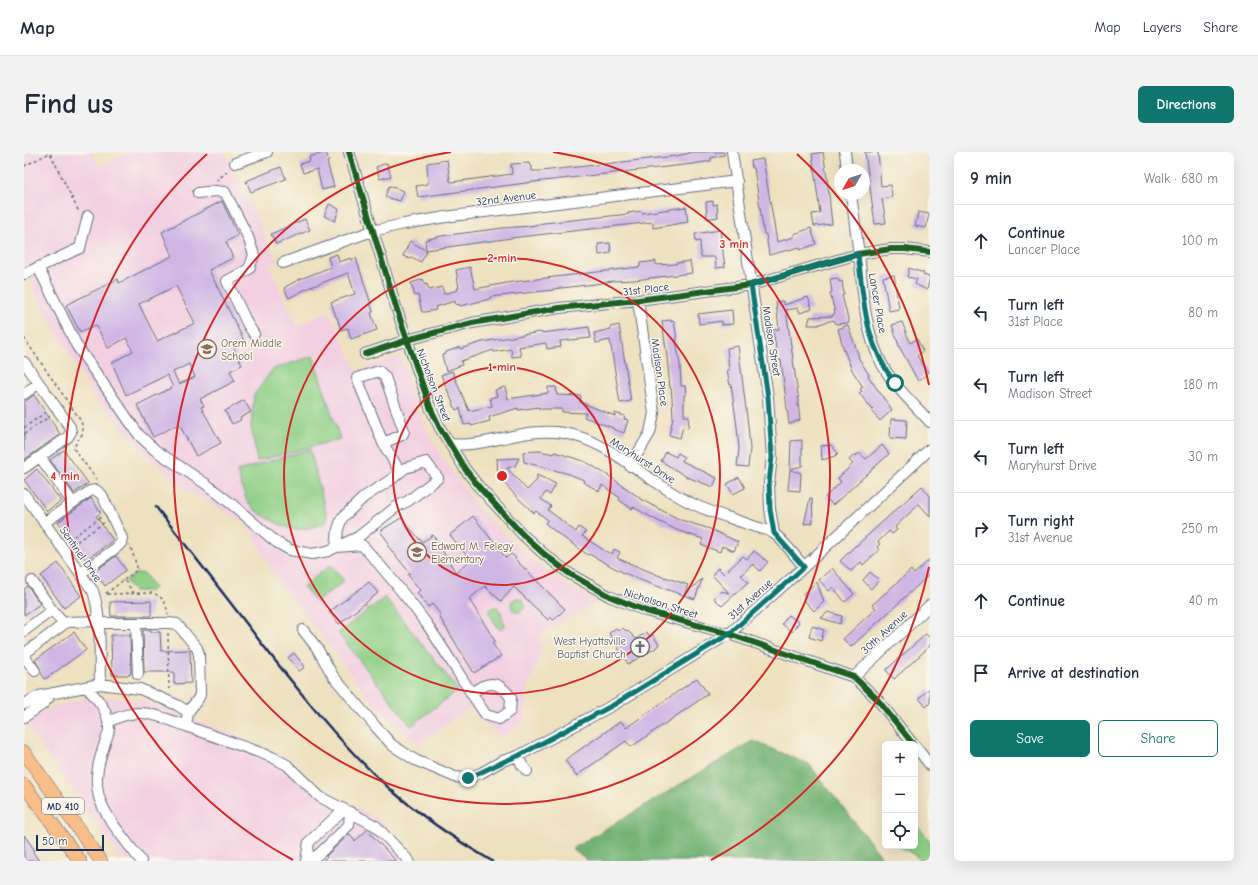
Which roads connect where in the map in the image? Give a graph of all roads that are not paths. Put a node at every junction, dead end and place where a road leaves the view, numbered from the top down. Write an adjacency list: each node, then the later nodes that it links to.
1 (267, 152): 6 (street)
2 (349, 152): 11 (street, Nicholson Street)
3 (732, 152): 7 (street, Madison Street)
4 (845, 152): 5 (street)
5 (846, 164)
6 (234, 165)
7 (737, 181): 11 (street, 32nd Avenue); 17 (street, Madison Street)
8 (200, 193): 19 (street)
9 (851, 200): 13 (street, Lancer Place)
10 (84, 214): 15 (street)
11 (372, 231): 14 (street, 32nd Avenue); 20 (street, Nicholson Street)
12 (930, 252): 13 (street, 31st Place)
13 (858, 254): 17 (street, 31st Place); 25 (street, Lancer Place)
14 (283, 263)
15 (38, 267): 16 (street); 37 (street)
16 (24, 274)
17 (751, 285): 18 (street, 31st Place); 36 (street, Madison Street)
18 (638, 300): 20 (street, 31st Place); 30 (street, Madison Place)
19 (254, 334)
20 (407, 340): 21 (street, 31st Place); 27 (street, Nicholson Street)
21 (365, 354)
22 (24, 362): 23 (street)
23 (39, 383): 24 (street); 29 (street)
24 (24, 394)
25 (930, 422)
26 (383, 443): 26 (street); 32 (street)
27 (450, 444): 30 (street, Maryhurst Drive); 48 (street, Nicholson Street)
28 (930, 449): 38 (street, 31st Avenue)
29 (40, 457): 31 (street); 34 (street)
30 (630, 466): 36 (street, Maryhurst Drive)
31 (24, 468)
32 (400, 472): 37 (street); 37 (street)
33 (24, 494): 35 (street, Sentinel Drive)
34 (73, 503): 35 (street); 39 (street)
35 (44, 523): 39 (street, Sentinel Drive)
36 (774, 533): 38 (street, Maryhurst Drive)
37 (336, 547): 56 (street)
38 (804, 567): 48 (street, 31st Avenue)
39 (81, 573): 43 (street, Sentinel Drive)
40 (32, 581): 42 (street)
41 (930, 606): 52 (street, 30th Avenue)
42 (52, 610): 44 (street); 47 (street)
43 (98, 622): 44 (street); 45 (street); 53 (street, Sentinel Drive)
44 (64, 624): 49 (street)
45 (136, 624): 51 (street); 58 (street)
46 (303, 630): 65 (street, 31st Avenue)
47 (24, 631)
48 (729, 634): 52 (street, Nicholson Street); 65 (street, 31st Avenue)
49 (24, 655): 50 (street)
50 (35, 671)
51 (138, 674)
52 (854, 677): 62 (street, Nicholson Street)
53 (100, 684): 54 (street); 58 (street)
54 (86, 687): 55 (street); 60 (street)
55 (53, 694): 57 (street); 59 (street)
56 (471, 694)
57 (24, 704)
58 (188, 712): 61 (street)
59 (24, 717)
60 (108, 722): 61 (street); 72 (street)
61 (186, 726): 69 (street)
62 (911, 741)
63 (918, 750): 66 (street, Nicholson Street)
64 (24, 752): 71 (main road, MD 410)
65 (518, 756): 67 (street)
66 (930, 765)
67 (528, 771)
68 (24, 786): 70 (main road, MD 410)
69 (347, 811): 73 (street); 73 (street); 74 (street)
70 (80, 861)
71 (101, 861)
72 (141, 861)
73 (307, 861)
74 (409, 861)

